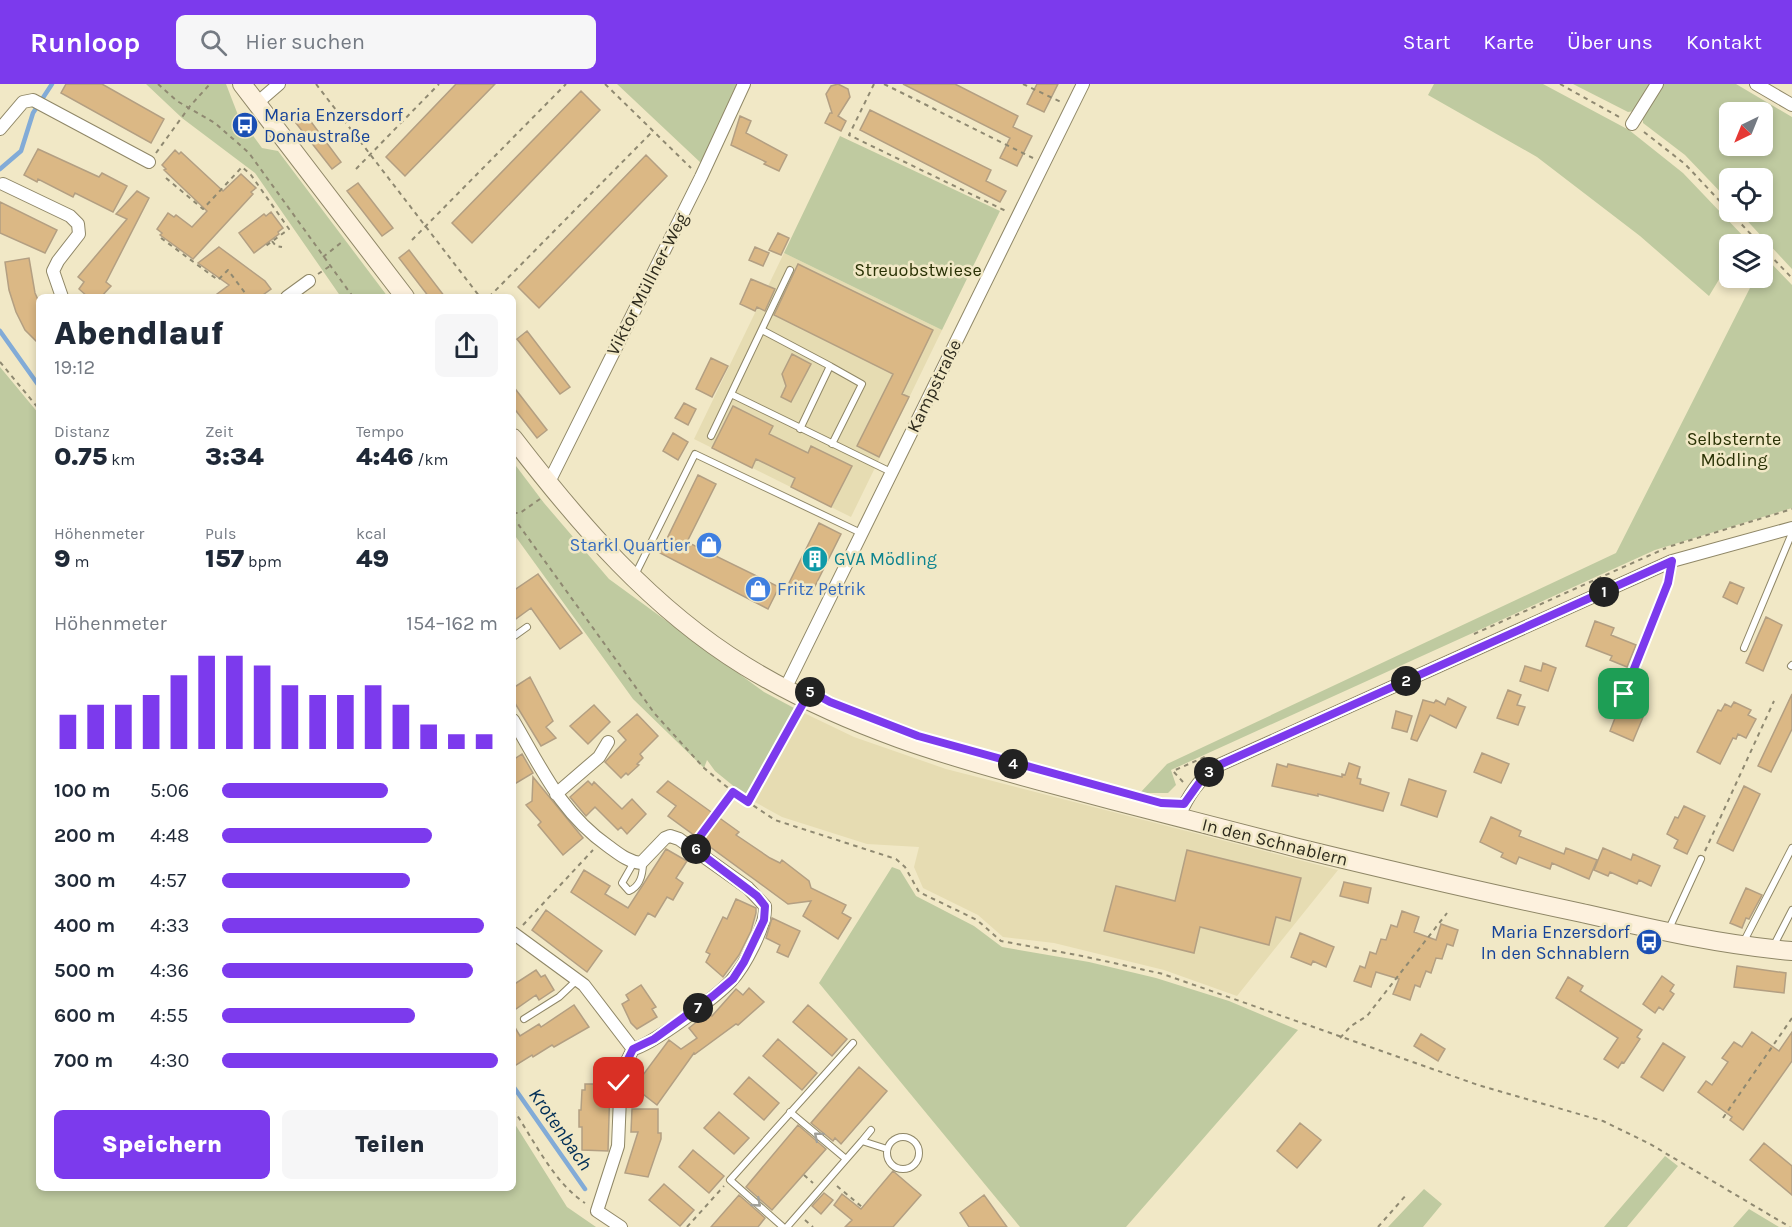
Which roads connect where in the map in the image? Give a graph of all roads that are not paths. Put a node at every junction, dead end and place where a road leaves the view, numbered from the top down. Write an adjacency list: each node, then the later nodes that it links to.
1 (242, 84): 7 (street)
2 (279, 84): 7 (street)
3 (744, 84): 26 (street, Viktor Müllner-Weg)
4 (1083, 84): 25 (street, Kampstraße)
5 (1657, 84): 9 (street)
6 (1756, 84): 8 (street)
7 (257, 103): 17 (street)
8 (1792, 105)
9 (1632, 124)
10 (0, 129): 11 (street)
11 (149, 162)
12 (3, 184): 15 (street)
13 (790, 270): 18 (lane)
14 (309, 281): 16 (street)
15 (61, 294)
16 (291, 294)
17 (403, 294)
18 (762, 330): 19 (lane); 20 (lane)
19 (830, 366): 21 (lane); 24 (lane)
20 (731, 394): 21 (lane); 22 (lane)
21 (800, 429): 24 (lane)
22 (711, 436)
23 (516, 442): 26 (street, In den Schnablern)
24 (832, 444): 25 (lane)
25 (891, 472): 28 (street, Kampstraße)
26 (548, 483): 31 (street, In den Schnablern)
27 (1792, 528): 30 (street)
28 (861, 533): 31 (lane); 36 (street, Kampstraße)
29 (1792, 533): 34 (lane)
30 (1672, 561): 35 (lane); 40 (street)
31 (634, 578): 36 (street, In den Schnablern)
32 (526, 627): 33 (lane)
33 (516, 635)
34 (1744, 648)
35 (1634, 670)
36 (785, 689): 40 (street, In den Schnablern)
37 (516, 726): 39 (street)
38 (608, 741): 39 (street)
39 (556, 794): 52 (street)
40 (1178, 818): 44 (street, In den Schnablern)
41 (1792, 848): 46 (lane)
42 (1701, 860): 44 (lane)
43 (1792, 910): 47 (lane)
44 (1668, 932): 46 (street, In den Schnablern)
45 (516, 935): 49 (street)
46 (1741, 946): 47 (street, In den Schnablern)
47 (1772, 949): 48 (street, In den Schnablern)
48 (1792, 951)
49 (578, 979): 50 (lane); 52 (street)
50 (524, 1019)
51 (853, 1043): 53 (lane)
52 (633, 1049): 58 (street)
53 (790, 1112): 57 (lane, one-way to 53); 59 (lane, one-way to 59)
54 (871, 1130): 55 (lane)
55 (862, 1141): 56 (lane); 57 (lane)
56 (887, 1149): 56 (lane)
57 (846, 1159): 59 (lane)
58 (621, 1227)
59 (785, 1227)

